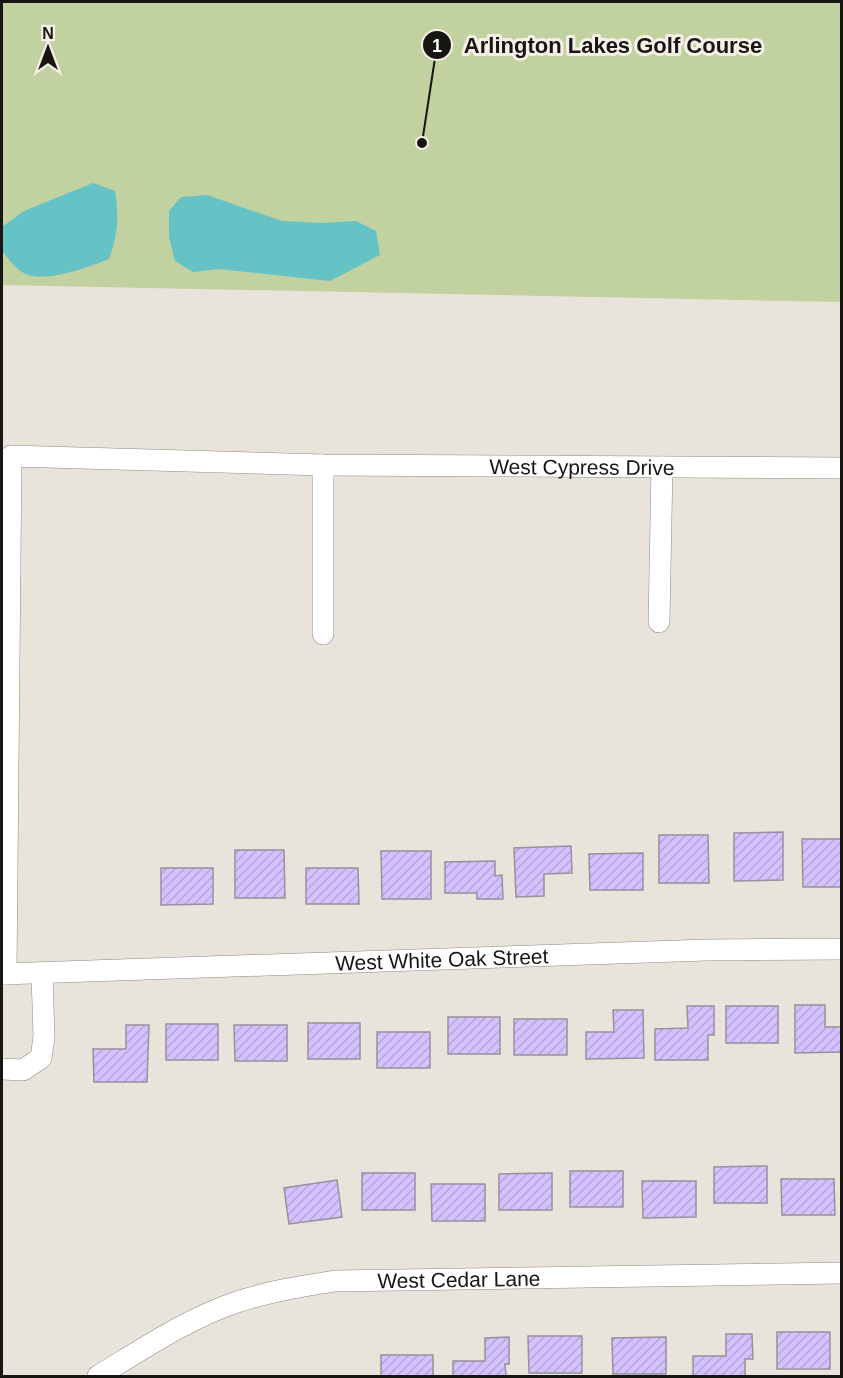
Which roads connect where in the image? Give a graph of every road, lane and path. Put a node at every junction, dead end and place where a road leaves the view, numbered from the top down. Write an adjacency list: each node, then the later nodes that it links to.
1 (323, 465): 2 (street, West Cypress Drive); 5 (street); 7 (street, West Cypress Drive)
2 (662, 467): 3 (street, West Cypress Drive); 4 (street)
3 (842, 468)
4 (659, 622)
5 (323, 634)
6 (842, 949): 8 (street, West White Oak Street)
7 (4, 974): 8 (street, West White Oak Street)
8 (42, 974): 9 (street)
9 (2, 1069)
10 (842, 1273): 11 (street, West Cedar Lane)
11 (98, 1377)

